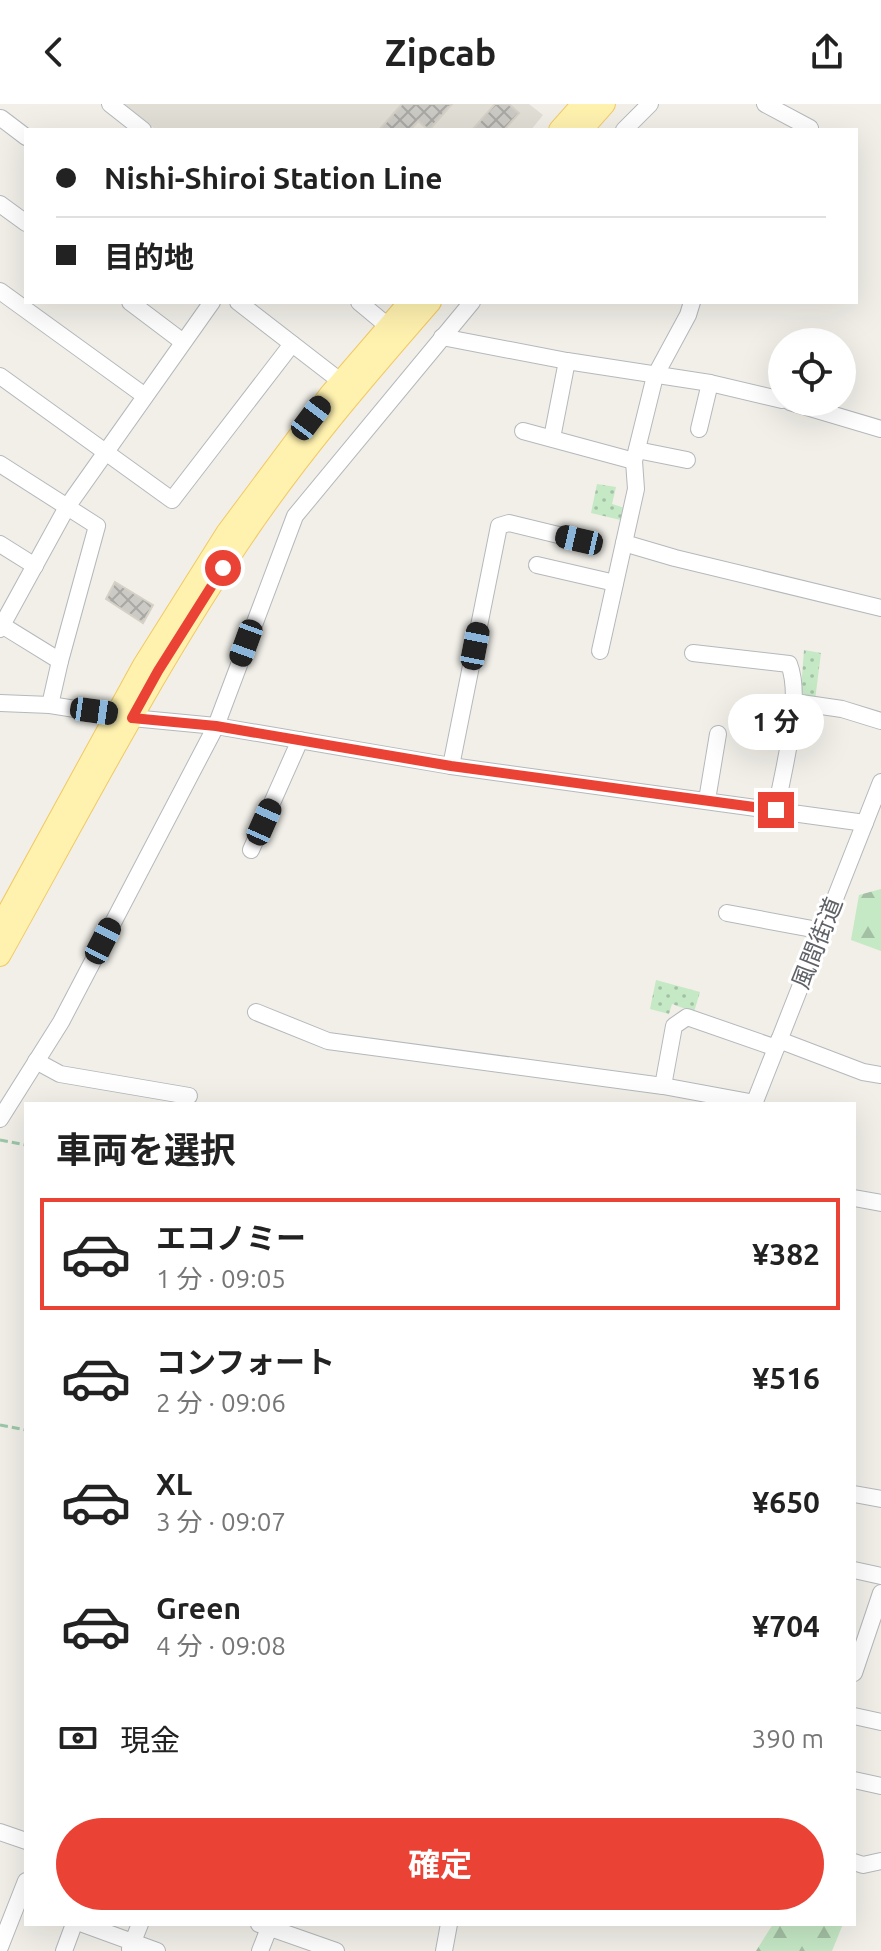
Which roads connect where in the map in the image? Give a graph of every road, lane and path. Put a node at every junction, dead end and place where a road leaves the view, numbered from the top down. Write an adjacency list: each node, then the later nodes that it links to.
1 (110, 104): 7 (street)
2 (582, 104): 8 (main road)
3 (605, 104): 9 (main road)
4 (650, 104): 10 (street)
5 (765, 104): 11 (street)
6 (0, 119): 12 (street)
7 (124, 124)
8 (561, 128)
9 (584, 128)
10 (629, 128)
11 (810, 128)
12 (24, 135)
13 (0, 204): 14 (street)
14 (24, 222)
15 (0, 291): 33 (street)
16 (133, 304): 26 (street)
17 (211, 304): 26 (street)
18 (241, 304): 27 (street)
19 (361, 304): 24 (street)
20 (408, 304): 24 (main road)
21 (429, 304): 24 (main road)
22 (470, 304): 25 (street)
23 (691, 304): 30 (street)
24 (395, 331): 32 (main road)
25 (442, 337): 28 (street); 61 (street)
26 (183, 342): 33 (street)
27 (292, 344): 32 (street); 40 (street)
28 (567, 361): 30 (street); 39 (street)
29 (0, 376): 40 (street)
30 (655, 376): 31 (street); 41 (street)
31 (710, 383): 34 (street); 36 (street)
32 (347, 386): 59 (main road)
33 (145, 396): 40 (street)
34 (768, 397)
35 (837, 416): 37 (street)
36 (699, 429)
37 (881, 429)
38 (523, 431): 39 (street)
39 (552, 438): 41 (street)
40 (105, 452): 44 (street)
41 (636, 456): 42 (street); 46 (street)
42 (687, 460)
43 (0, 464): 44 (street)
44 (67, 507): 49 (street); 55 (street)
45 (579, 540): 64 (street)
46 (624, 543): 50 (street); 51 (street)
47 (0, 544): 49 (street)
48 (537, 565): 50 (street)
49 (35, 566): 52 (street)
50 (615, 583): 53 (street)
51 (881, 608)
52 (1, 626): 55 (street)
53 (600, 651)
54 (693, 653): 56 (street)
55 (60, 661): 58 (street)
56 (794, 702): 60 (street); 67 (street)
57 (0, 703): 58 (street)
58 (50, 705): 59 (street)
59 (124, 716): 61 (street); 71 (main road); 73 (main road)
60 (881, 721)
61 (216, 726): 63 (street); 76 (street)
62 (718, 734): 66 (street)
63 (300, 740): 64 (street); 69 (street)
64 (451, 766): 66 (street)
65 (881, 782): 68 (street, 風間街道)
66 (707, 800): 67 (street)
67 (776, 810): 68 (street)
68 (865, 823): 72 (street, 風間街道)
69 (251, 850)
70 (727, 913): 72 (street)
71 (0, 926)
72 (823, 931): 75 (street, 風間街道)
73 (0, 956)
74 (256, 1012): 78 (street)
75 (778, 1044): 77 (street); 78 (street); 81 (street, 風間街道)
76 (36, 1061): 79 (street); 82 (street)
77 (881, 1075)
78 (663, 1086): 80 (street)
79 (189, 1096)
80 (749, 1102)
81 (754, 1102)
82 (0, 1119)
83 (0, 1140): 84 (path)
84 (24, 1145)
85 (856, 1198): 86 (street)
86 (881, 1203)
87 (0, 1425): 88 (path)
88 (24, 1430)
89 (856, 1494): 90 (street)
90 (881, 1499)
91 (856, 1570): 92 (street)
92 (881, 1576)
93 (881, 1593): 94 (street)
94 (863, 1647): 95 (street); 96 (street)
95 (881, 1651)
96 (856, 1667)
97 (856, 1716): 98 (street)
98 (881, 1722)
99 (856, 1780): 100 (street)
100 (881, 1786)
101 (0, 1832): 102 (street)
102 (24, 1840)
103 (881, 1861): 104 (street)
104 (856, 1863)
105 (0, 1896): 106 (street)
106 (21, 1903): 113 (street)
107 (73, 1926): 114 (street)
108 (87, 1926): 112 (street)
109 (139, 1926): 112 (street)
110 (264, 1926): 116 (street); 117 (street)
111 (449, 1926): 118 (street)
112 (132, 1946): 115 (street)
113 (0, 1947)
114 (64, 1951)
115 (157, 1951)
116 (260, 1951)
117 (336, 1951)
118 (444, 1951)

